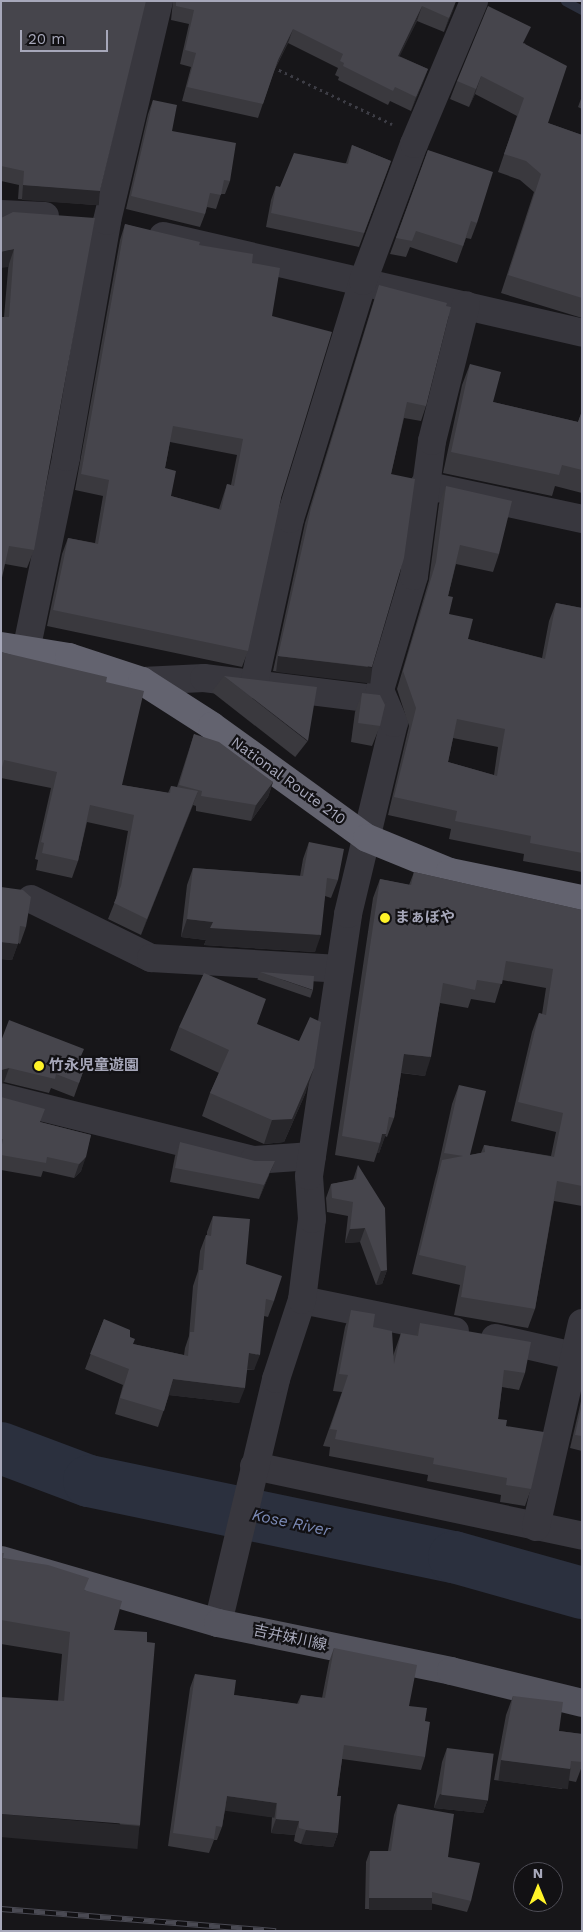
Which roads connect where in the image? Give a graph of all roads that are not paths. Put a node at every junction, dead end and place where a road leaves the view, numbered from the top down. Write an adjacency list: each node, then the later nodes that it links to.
1 (159, 1): 4 (street)
2 (474, 1): 5 (street)
3 (1, 214): 4 (street)
4 (106, 221): 5 (street); 10 (street)
5 (364, 281): 6 (street); 12 (street)
6 (466, 306): 7 (street); 8 (street)
7 (582, 333)
8 (424, 485): 9 (street); 13 (street)
9 (582, 519)
10 (14, 648): 11 (highway, National Route 210)
11 (142, 680): 12 (street); 14 (highway, National Route 210)
12 (254, 684): 13 (street)
13 (384, 700): 14 (street)
14 (367, 838): 16 (highway, National Route 210); 17 (street)
15 (31, 899): 17 (street)
16 (582, 900)
17 (340, 969): 19 (street)
18 (1, 1097): 19 (street)
19 (312, 1156): 20 (street)
20 (302, 1300): 22 (street); 23 (street)
21 (582, 1323): 22 (street)
22 (579, 1357): 24 (street)
23 (254, 1469): 24 (street); 27 (street)
24 (536, 1527): 25 (street)
25 (582, 1536)
26 (1, 1560): 27 (main road, 吉井妹川線)
27 (219, 1615): 28 (main road, 吉井妹川線)
28 (582, 1703)

